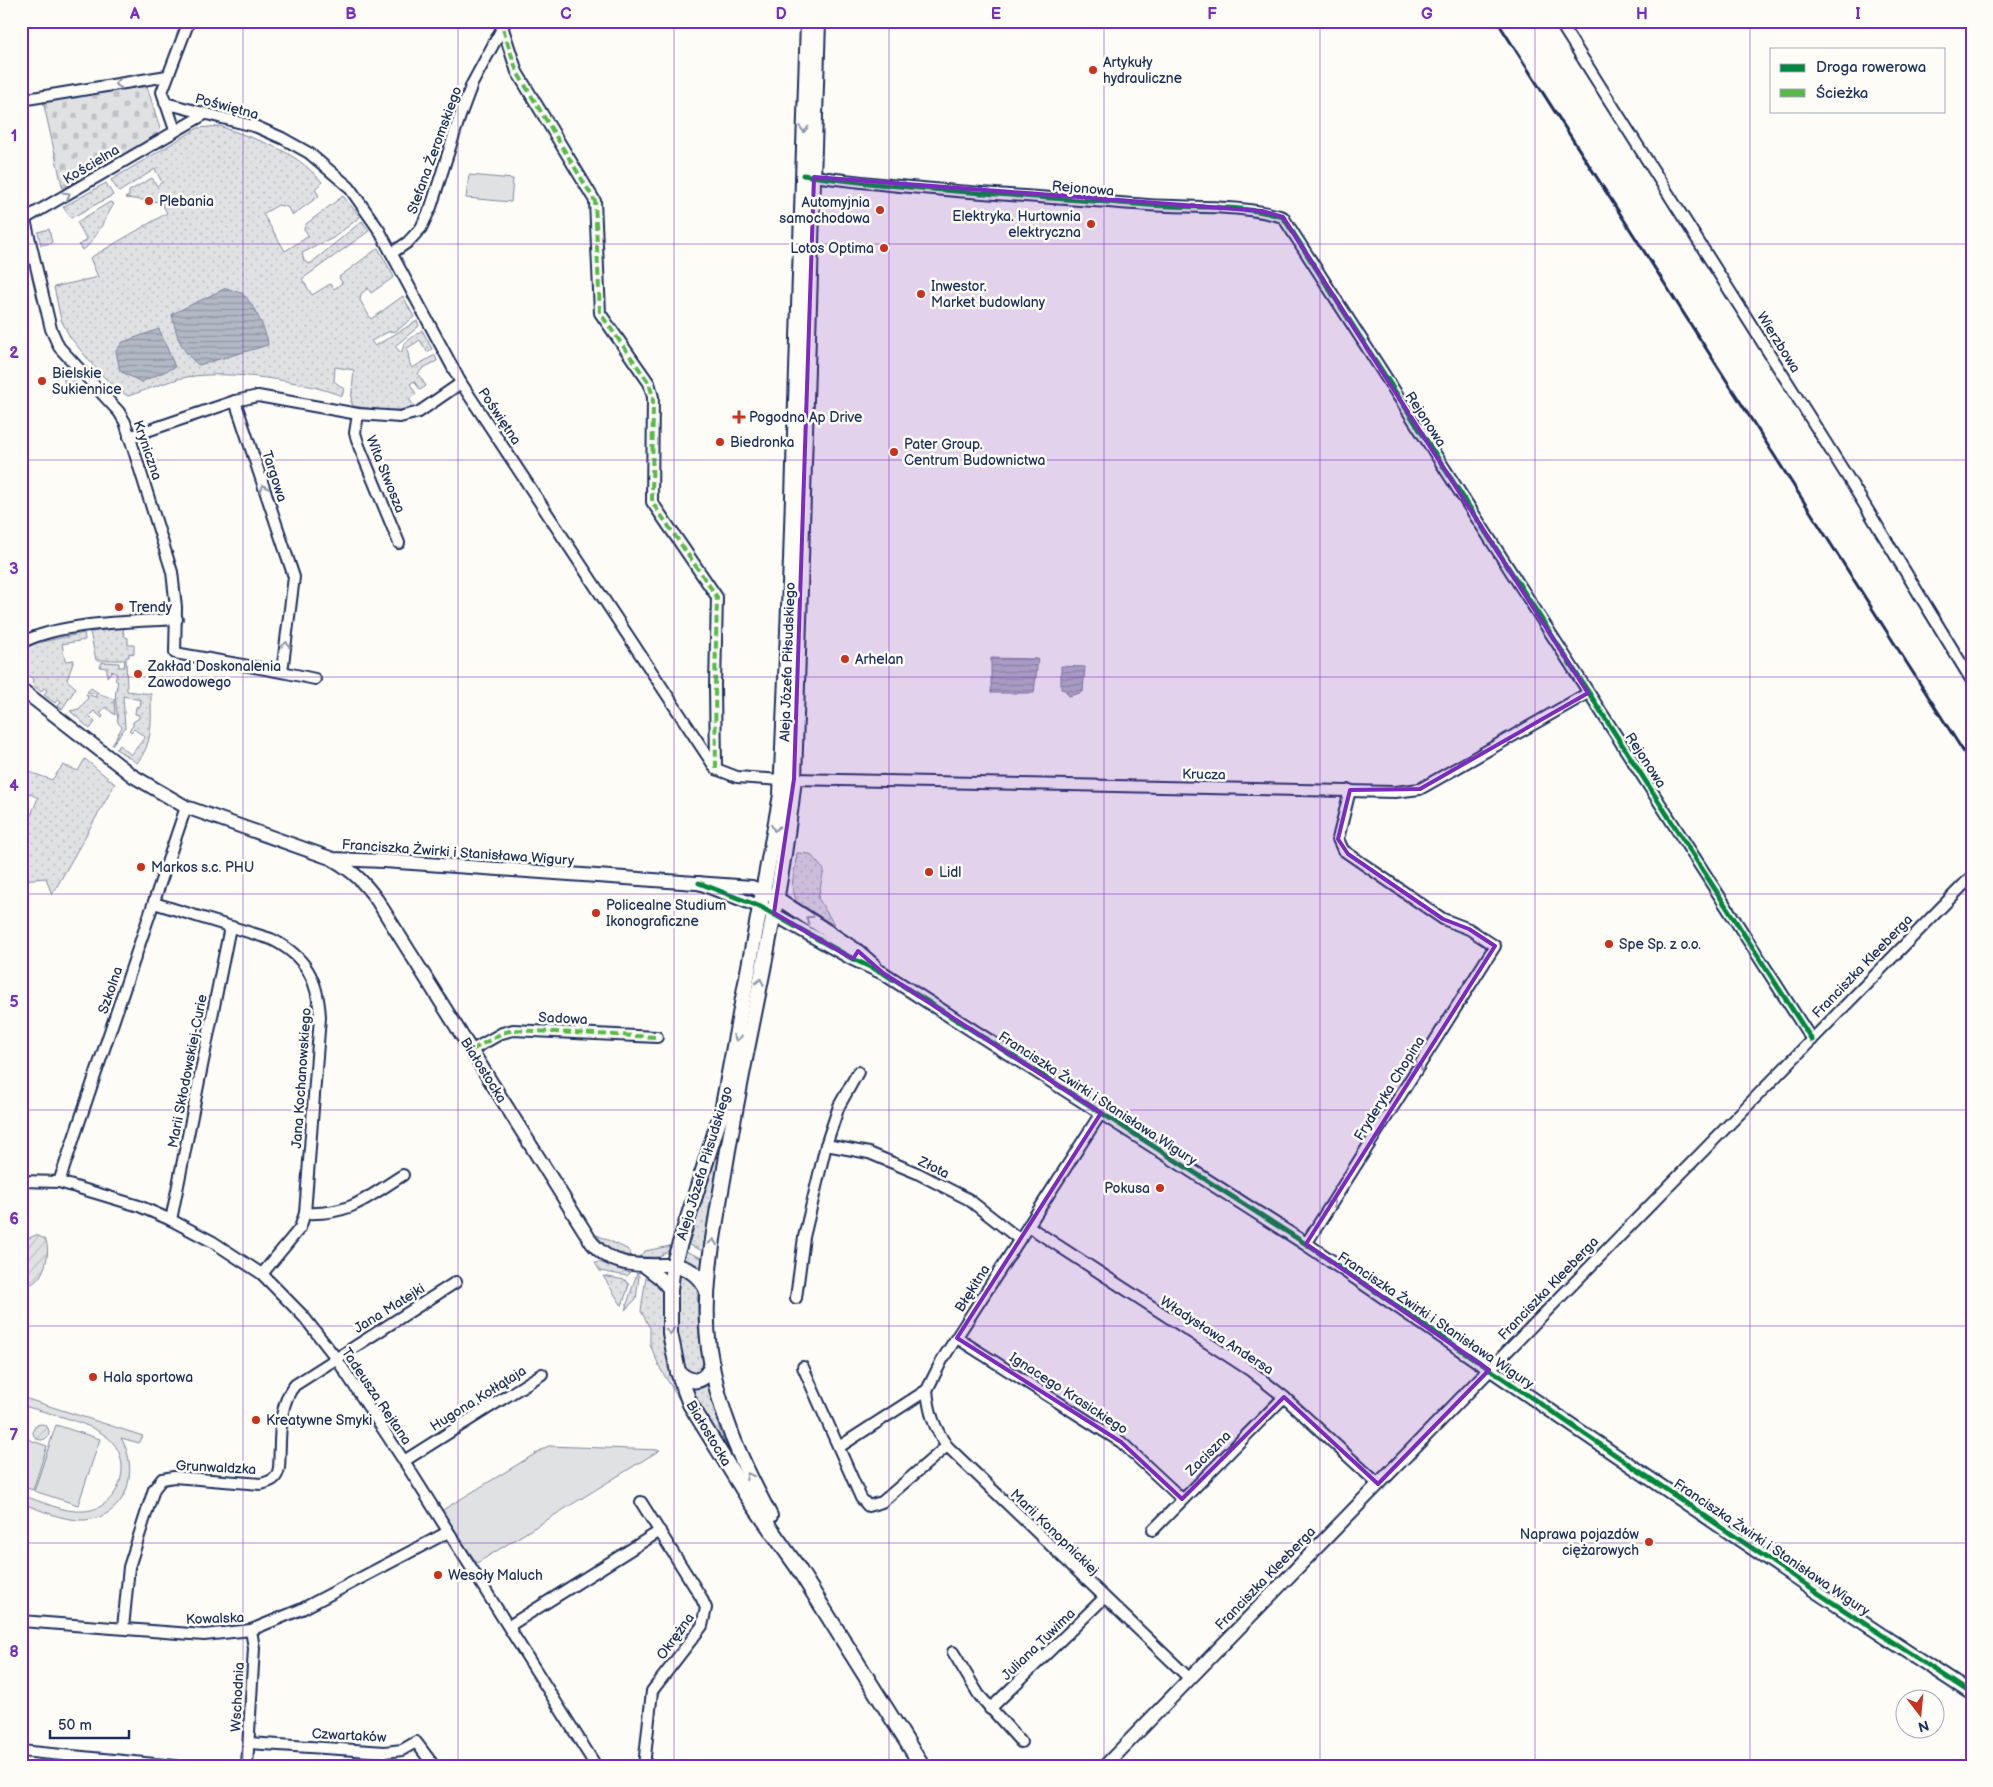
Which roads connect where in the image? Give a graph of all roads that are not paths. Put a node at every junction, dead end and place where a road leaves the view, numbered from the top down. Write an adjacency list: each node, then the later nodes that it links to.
1 (189, 21): 6 (street)
2 (808, 21): 11 (main road, Aleja Józefa Piłsudskiego, one-way to 11)
3 (818, 21): 11 (main road, Aleja Józefa Piłsudskiego)
4 (1559, 21): 23 (street, Wierzbowa)
5 (505, 25): 13 (street, Stefana Żeromskiego); 26 (street)
6 (167, 76): 7 (street, one-way to 7); 8 (street)
7 (21, 100)
8 (164, 103): 9 (street, Poświętna); 10 (street)
9 (205, 114): 10 (street, Kościelna); 13 (street, Poświętna)
10 (175, 130): 12 (street, Kościelna, one-way to 10)
11 (808, 176): 25 (street, Rejonowa); 27 (main road, Aleja Józefa Piłsudskiego)
12 (23, 220): 17 (street, Kryniczna)
13 (392, 253): 14 (street, Poświętna)
14 (461, 383): 16 (street, Wita Stwosza); 26 (street, Poświętna)
15 (235, 401): 16 (street, Wita Stwosza); 17 (street); 21 (street, Targowa, one-way to 15)
16 (358, 414): 18 (street, Wita Stwosza)
17 (129, 437): 19 (street, Kryniczna)
18 (399, 543)
19 (177, 619): 20 (street); 21 (street, Kryniczna)
20 (21, 643)
21 (282, 672): 22 (street)
22 (315, 679)
23 (1972, 681)
24 (21, 689): 29 (street, Franciszka Żwirki i Stanisława Wigury)
25 (1588, 693): 28 (street, Krucza); 39 (street, Rejonowa)
26 (716, 769): 27 (street)
27 (788, 779): 28 (street, Krucza); 33 (main road, Aleja Józefa Piłsudskiego)
28 (1350, 790): 51 (street, Fryderyka Chopina, one-way to 28)
29 (186, 807): 30 (street, Franciszka Żwirki i Stanisława Wigury); 34 (street, Szkolna)
30 (333, 860): 32 (street, Franciszka Żwirki i Stanisława Wigury); 40 (street, Białostocka)
31 (1972, 876): 39 (street, Franciszka Kleeberga)
32 (699, 883): 33 (street, Franciszka Żwirki i Stanisława Wigury); 35 (street, Franciszka Żwirki i Stanisława Wigury)
33 (771, 895): 35 (main road, Aleja Józefa Piłsudskiego); 37 (street, Franciszka Żwirki i Stanisława Wigury, one-way to 33)
34 (154, 903): 36 (street, Jana Kochanowskiego); 46 (street, Szkolna)
35 (768, 910): 37 (street, Franciszka Żwirki i Stanisława Wigury); 53 (main road, Aleja Józefa Piłsudskiego, one-way to 53); 57 (main road, Aleja Józefa Piłsudskiego, one-way to 35)
36 (230, 928): 47 (street, Jana Kochanowskiego); 48 (street, Marii Skłodowskiej-Curie)
37 (856, 955): 42 (street, Franciszka Żwirki i Stanisława Wigury)
38 (657, 1037): 40 (street, Sadowa)
39 (1812, 1040): 63 (street, Franciszka Kleeberga)
40 (472, 1050): 52 (street, Białostocka)
41 (858, 1072): 43 (street)
42 (1100, 1113): 49 (street, Błękitna); 51 (street, Franciszka Żwirki i Stanisława Wigury)
43 (826, 1144): 50 (street, Złota); 58 (street)
44 (403, 1175): 47 (street)
45 (21, 1181): 46 (street, Tadeusza Rejtana)
46 (59, 1182): 48 (street, Tadeusza Rejtana)
47 (305, 1213): 54 (street, Jana Kochanowskiego)
48 (171, 1220): 54 (street, Tadeusza Rejtana)
49 (1028, 1226): 50 (street, Błękitna); 67 (street, Władysława Andersa)
50 (1019, 1239): 59 (street, Błękitna)
51 (1306, 1244): 63 (street, Franciszka Żwirki i Stanisława Wigury)
52 (643, 1265): 53 (street, Białostocka); 56 (street)
53 (673, 1265): 56 (main road, Aleja Józefa Piłsudskiego); 57 (main road)
54 (262, 1274): 60 (street, Tadeusza Rejtana)
55 (456, 1282): 60 (street, Jana Matejki)
56 (670, 1290): 64 (main road, Białostocka, one-way to 64)
57 (707, 1290): 61 (main road, Białostocka)
58 (796, 1298)
59 (957, 1338): 66 (street, Błękitna); 72 (street, Ignacego Krasickiego)
60 (336, 1358): 70 (street, Tadeusza Rejtana); 81 (street, Grunwaldzka)
61 (712, 1365): 64 (main road); 77 (main road, Białostocka, one-way to 61)
62 (803, 1367): 69 (street)
63 (1489, 1370): 71 (street, Franciszka Kleeberga); 85 (street, Franciszka Żwirki i Stanisława Wigury)
64 (678, 1372): 77 (main road, Białostocka)
65 (542, 1374): 70 (street, Hugona Kołłątaja)
66 (927, 1390): 68 (street, Marii Konopnickiej); 69 (street)
67 (1284, 1397): 71 (street, Władysława Andersa); 72 (street, Zaciszna)
68 (947, 1446): 69 (street); 78 (street, Marii Konopnickiej)
69 (838, 1447)
70 (404, 1461): 76 (street, Tadeusza Rejtana)
71 (1378, 1484): 84 (street, Franciszka Kleeberga)
72 (1182, 1500): 74 (street, Zaciszna)
73 (641, 1502): 75 (street, Okrężna)
74 (1153, 1530)
75 (660, 1531): 80 (street); 94 (street, Okrężna)
76 (448, 1532): 80 (street, Tadeusza Rejtana); 82 (street, Kowalska)
77 (796, 1566): 95 (main road, Białostocka)
78 (1104, 1598): 84 (street, Marii Konopnickiej); 86 (street, Juliana Tuwima)
79 (21, 1621): 81 (street, Kowalska)
80 (509, 1626): 90 (street, Tadeusza Rejtana)
81 (123, 1628): 82 (street, Kowalska)
82 (251, 1630): 88 (street, Wschodnia)
83 (953, 1652): 86 (street)
84 (1188, 1678): 96 (street, Franciszka Kleeberga)
85 (1972, 1694)
86 (990, 1709): 87 (street)
87 (1021, 1742)
88 (249, 1743): 92 (street, Wschodnia); 93 (street, Czwartaków)
89 (21, 1750): 91 (street)
90 (591, 1764)
91 (174, 1766)
92 (247, 1766)
93 (434, 1766)
94 (644, 1766)
95 (922, 1766)
96 (1105, 1766)

